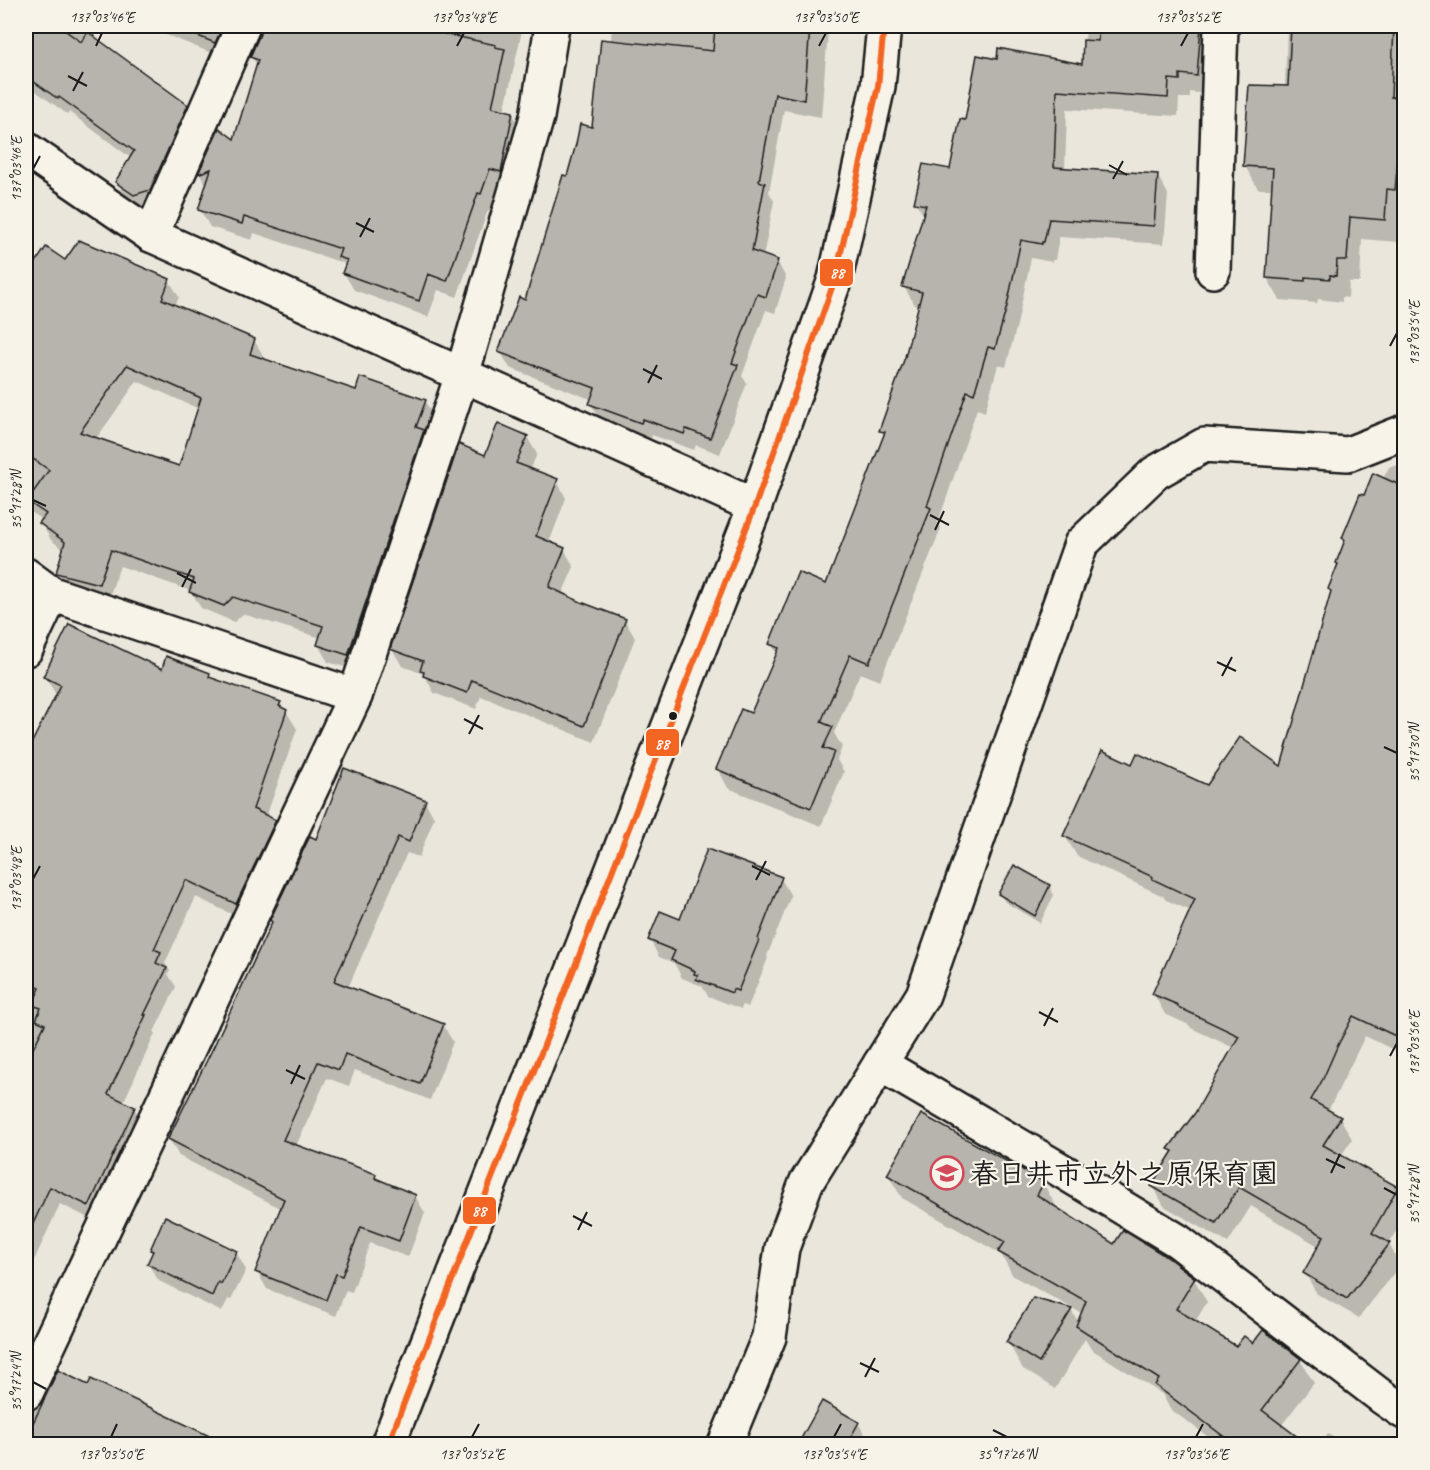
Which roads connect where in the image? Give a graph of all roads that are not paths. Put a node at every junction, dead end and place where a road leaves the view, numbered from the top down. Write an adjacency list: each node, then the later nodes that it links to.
1 (243, 26): 6 (street)
2 (552, 26): 8 (street)
3 (884, 26): 10 (street)
4 (1221, 26): 7 (street)
5 (26, 149): 6 (street)
6 (151, 235): 8 (street)
7 (1213, 271)
8 (462, 375): 10 (street); 14 (street)
9 (1404, 432): 15 (street)
10 (755, 506): 18 (street)
11 (26, 575): 12 (street)
12 (52, 594): 13 (street); 14 (street)
13 (26, 649)
14 (355, 696): 16 (street)
15 (880, 1064): 17 (street); 19 (street)
16 (26, 1393)
17 (1404, 1412)
18 (388, 1444)
19 (725, 1444)

